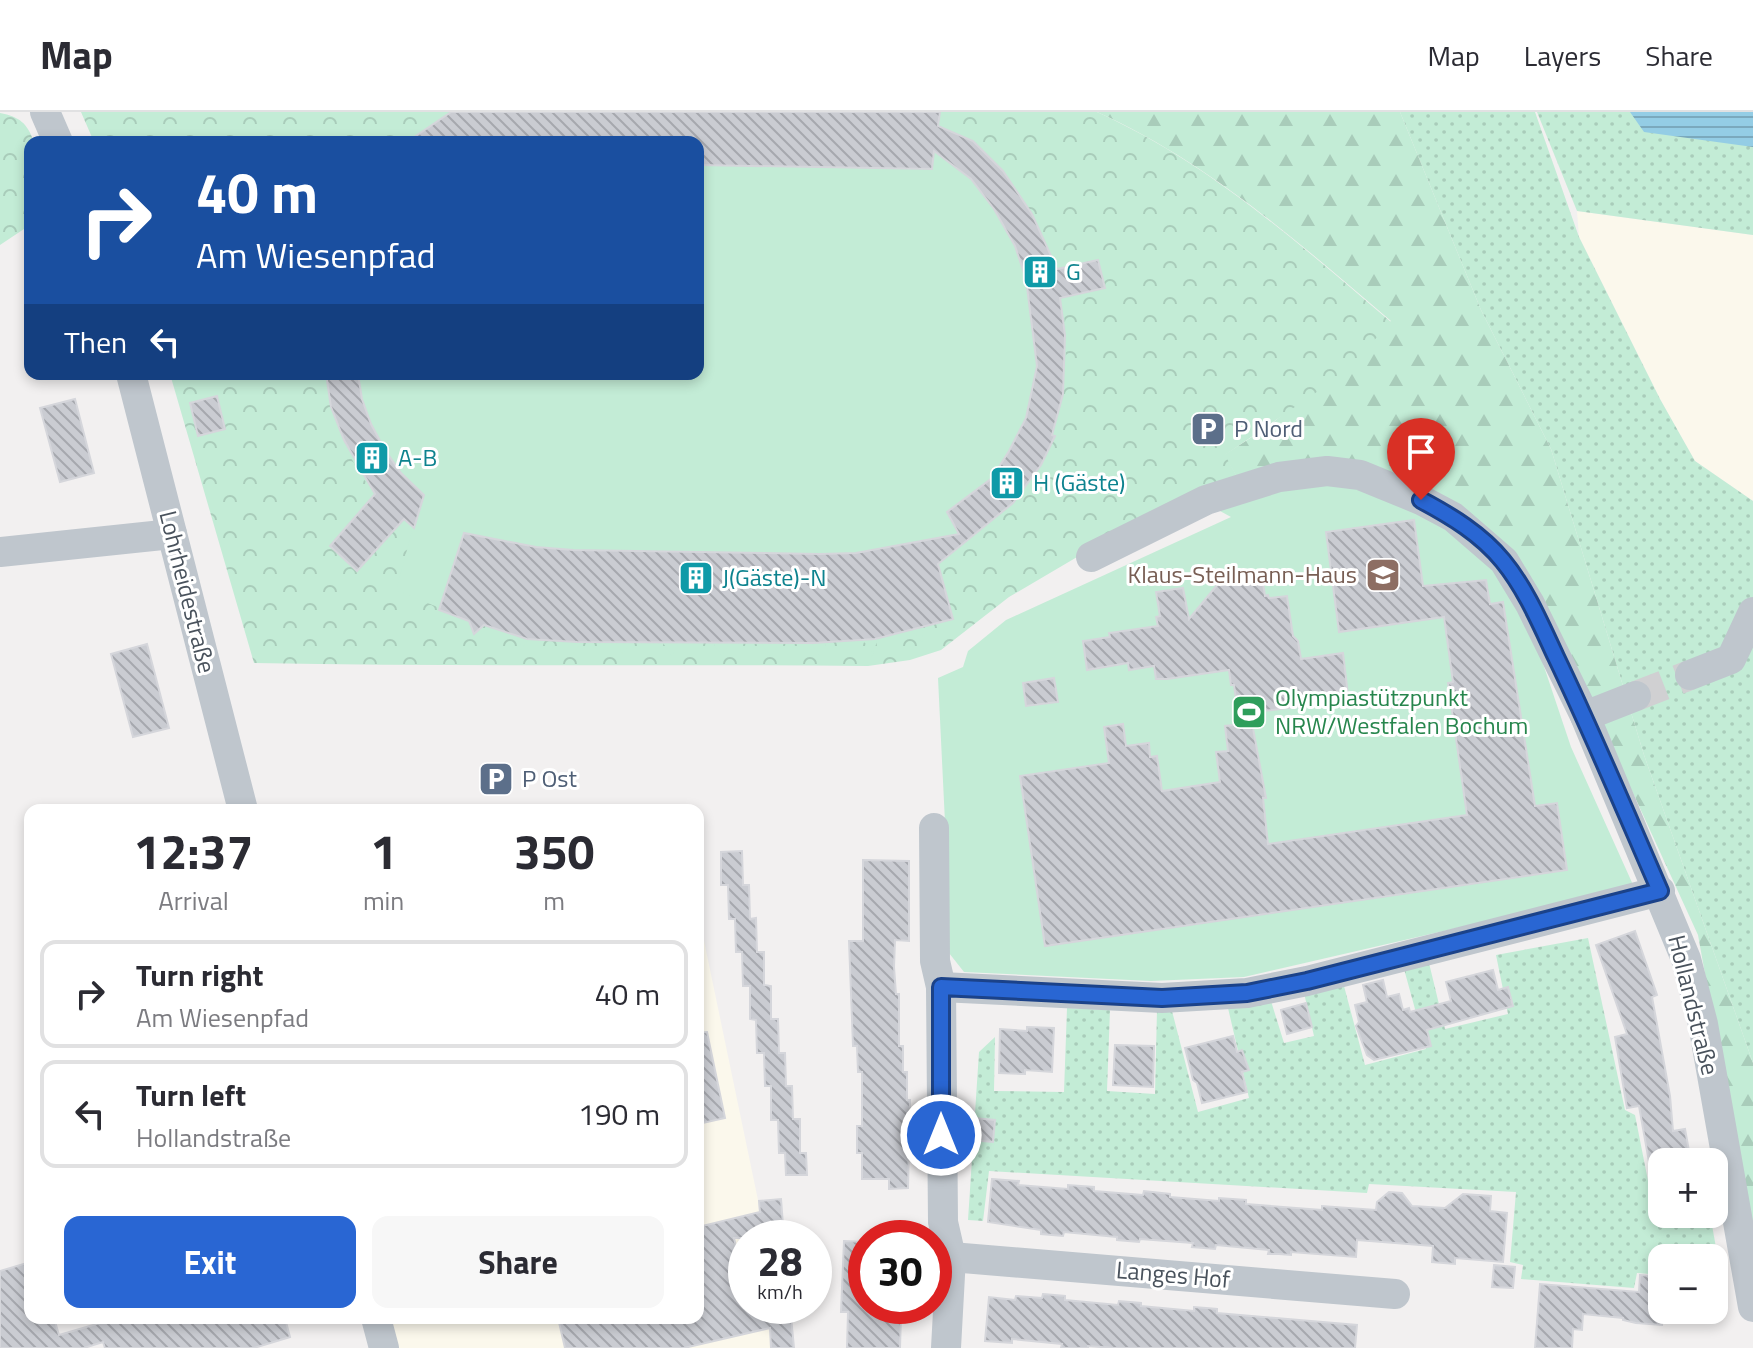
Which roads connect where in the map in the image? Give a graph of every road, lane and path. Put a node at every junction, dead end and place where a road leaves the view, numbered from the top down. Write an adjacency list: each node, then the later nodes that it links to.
1 (45, 112): 2 (street)
2 (55, 136)
3 (133, 380): 4 (street, Lohrheidestraße)
4 (172, 534): 5 (street); 11 (street, Lohrheidestraße)
5 (0, 552)
6 (1091, 557): 10 (street, Hollandstraße)
7 (1753, 612): 8 (street)
8 (1690, 675)
9 (1636, 696): 10 (street)
10 (1585, 716): 13 (street, Hollandstraße)
11 (241, 804)
12 (934, 828): 14 (street)
13 (1660, 891): 14 (street); 18 (street, Hollandstraße)
14 (941, 987): 15 (street)
15 (943, 1220)
16 (952, 1257): 17 (street, Langes Hof)
17 (1395, 1294)
18 (1753, 1307)
19 (947, 1324): 20 (street)
20 (946, 1348)

